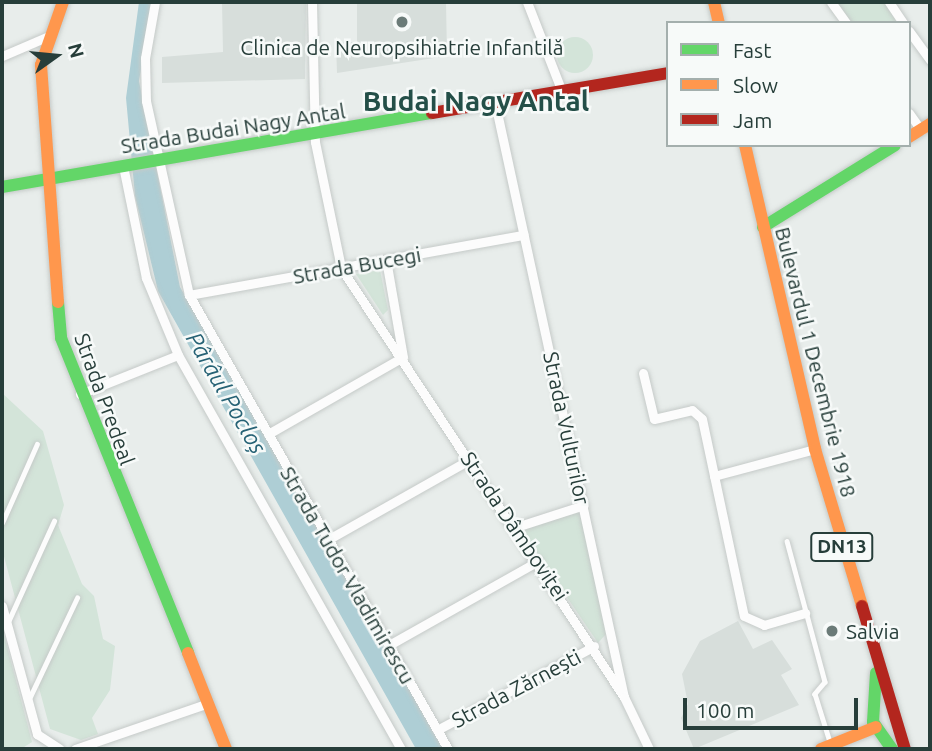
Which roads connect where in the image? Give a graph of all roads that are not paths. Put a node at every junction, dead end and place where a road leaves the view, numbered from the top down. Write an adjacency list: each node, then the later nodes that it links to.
1 (63, 2): 12 (main road, Strada Predeal)
2 (155, 2): 21 (street, Strada Tudor Vladimirescu)
3 (312, 2): 18 (street, Strada Dâmboviței)
4 (527, 2): 16 (street)
5 (715, 2): 8 (main road)
6 (831, 2): 9 (street)
7 (889, 2): 10 (street)
8 (719, 21)
9 (845, 21)
10 (902, 21)
11 (911, 34): 14 (street)
12 (51, 35): 13 (street); 23 (main road, Strada Predeal)
13 (2, 56)
14 (930, 60)
15 (666, 73): 16 (main road, Strada Budai Nagy Antal)
16 (562, 92): 17 (main road, Strada Budai Nagy Antal)
17 (495, 103): 18 (main road, Strada Budai Nagy Antal); 26 (street, Strada Vulturilor)
18 (315, 134): 21 (main road, Strada Budai Nagy Antal); 28 (street, Strada Dâmboviței)
19 (745, 147): 25 (main road, Bulevardul 1 Decembrie 1918 / DN13)
20 (892, 147): 25 (main road)
21 (158, 160): 22 (main road, Strada Budai Nagy Antal); 29 (street, Strada Tudor Vladimirescu)
22 (126, 165): 23 (main road, Strada Budai Nagy Antal); 30 (street, Strada Tudor Vladimirescu)
23 (52, 178): 24 (main road, Strada Budai Nagy Antal); 33 (main road, Strada Predeal)
24 (2, 187)
25 (763, 227): 36 (main road, Bulevardul 1 Decembrie 1918 / DN13)
26 (524, 235): 27 (street, Strada Bucegi); 39 (street, Strada Vulturilor)
27 (386, 260): 28 (street, Strada Bucegi); 31 (street, Strada Dâmboviței)
28 (341, 268): 29 (street, Strada Bucegi); 31 (street, Strada Dâmboviței)
29 (189, 295): 34 (street, Strada Tudor Vladimirescu)
30 (178, 355): 33 (street); 63 (street, Strada Tudor Vladimirescu)
31 (403, 357): 34 (street); 37 (street, Strada Dâmboviței)
32 (642, 373): 38 (street)
33 (79, 395): 55 (main road, Strada Predeal)
34 (268, 434): 43 (street, Strada Tudor Vladimirescu)
35 (37, 444): 41 (lane)
36 (815, 449): 38 (street); 52 (main road, Bulevardul 1 Decembrie 1918 / DN13)
37 (471, 459): 42 (street, Strada Dâmboviței); 43 (street)
38 (714, 476): 48 (street)
39 (584, 505): 42 (street); 53 (street, Strada Vulturilor)
40 (54, 521): 49 (lane)
41 (2, 523)
42 (516, 527): 45 (street, Strada Dâmboviței)
43 (327, 540): 50 (street, Strada Tudor Vladimirescu)
44 (787, 541): 48 (lane)
45 (538, 561): 50 (street); 51 (street, Strada Dâmboviței)
46 (77, 598): 54 (lane)
47 (2, 606): 49 (street)
48 (805, 612): 59 (lane)
49 (7, 625): 54 (street)
50 (389, 645): 58 (street, Strada Tudor Vladimirescu)
51 (594, 646): 53 (street, Strada Dâmboviței); 58 (street, Strada Zărnești)
52 (876, 668): 56 (main road, Bulevardul 1 Decembrie 1918 / DN13); 57 (main road, Bulevardul 1 Decembrie 1918 / DN13)
53 (624, 697): 65 (street, Strada Vulturilor)
54 (27, 703): 60 (street)
55 (206, 704): 61 (street); 62 (main road, Strada Predeal)
56 (896, 715): 57 (main road); 57 (main road); 67 (main road, Bulevardul 1 Decembrie 1918 / DN13)
57 (875, 722): 59 (main road); 66 (main road)
58 (437, 730): 64 (street, Strada Tudor Vladimirescu)
59 (826, 747)
60 (60, 749)
61 (75, 749)
62 (226, 749)
63 (401, 749)
64 (448, 749)
65 (649, 749)
66 (892, 749)
67 (905, 749)

